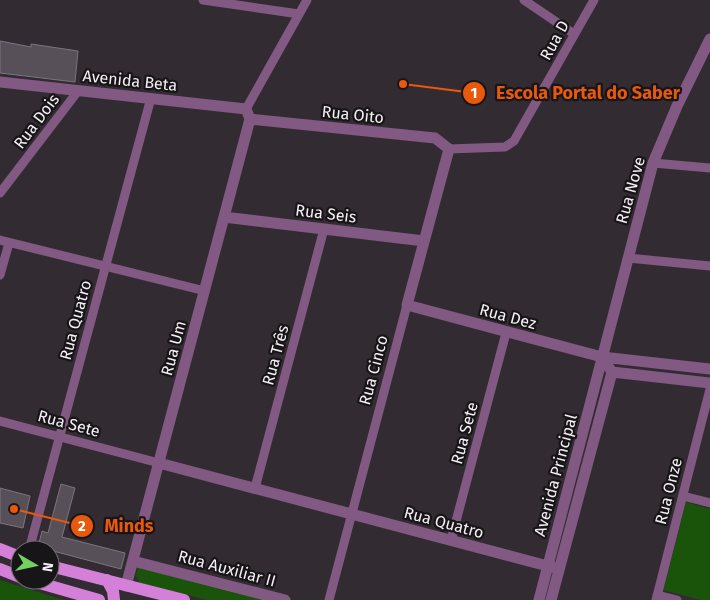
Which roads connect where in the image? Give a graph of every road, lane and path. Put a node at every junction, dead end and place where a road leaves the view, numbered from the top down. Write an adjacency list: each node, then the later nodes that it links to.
1 (203, 0): 5 (street)
2 (307, 0): 5 (street)
3 (524, 0): 6 (street)
4 (594, 0): 6 (street, Rua D)
5 (299, 14): 11 (street)
6 (574, 34): 12 (street, Rua D)
7 (710, 39): 13 (street, Rua Nove)
8 (0, 82): 9 (street, Avenida Beta)
9 (78, 91): 10 (street, Avenida Beta); 15 (street, Rua Dois)
10 (151, 98): 11 (street, Avenida Beta); 22 (street, Rua Quatro)
11 (248, 114): 12 (street, Rua Oito); 16 (street, Rua Um)
12 (450, 149): 18 (street, Rua Cinco)
13 (654, 163): 14 (street); 20 (street, Rua Nove)
14 (710, 168)
15 (0, 193)
16 (224, 217): 17 (street, Rua Seis); 24 (street, Rua Um)
17 (324, 229): 18 (street, Rua Seis); 35 (street, Rua Três)
18 (424, 241): 25 (street, Rua Cinco)
19 (4, 242): 22 (street); 23 (street)
20 (628, 258): 21 (street); 27 (street, Rua Nove)
21 (710, 266)
22 (106, 268): 24 (street); 33 (street, Rua Quatro)
23 (0, 275)
24 (204, 292): 34 (street, Rua Um)
25 (407, 305): 26 (street, Rua Dez); 38 (street, Rua Cinco)
26 (506, 333): 27 (street, Rua Dez); 40 (street, Rua Sete)
27 (602, 358): 28 (street); 29 (street); 42 (street, Avenida Principal)
28 (710, 369)
29 (612, 372): 30 (street); 44 (street, Avenida Principal)
30 (710, 383)
31 (710, 389): 36 (street, Rua Onze)
32 (0, 421): 33 (street, Rua Sete)
33 (61, 436): 34 (street, Rua Sete); 39 (street, Rua Quatro)
34 (159, 463): 35 (street, Rua Quatro); 41 (street, Rua Um)
35 (255, 488): 38 (street, Rua Quatro)
36 (682, 496): 37 (street); 48 (street, Rua Onze)
37 (710, 503)
38 (352, 514): 40 (street, Rua Quatro); 53 (street, Rua Cinco)
39 (32, 540)
40 (451, 540): 42 (street, Rua Quatro)
41 (133, 560): 46 (street, Rua Um); 52 (street, Rua Auxiliar II)
42 (548, 566): 44 (street, Rua Quatro); 54 (street, Avenida Principal)
43 (60, 568): 45 (main road)
44 (559, 569): 55 (street, Avenida Principal)
45 (107, 580): 46 (main road); 50 (main road)
46 (126, 586): 51 (main road)
47 (60, 589): 49 (main road)
48 (656, 597): 56 (street)
49 (99, 600)
50 (114, 600)
51 (184, 600)
52 (284, 600)
53 (329, 600)
54 (539, 600)
55 (551, 600)
56 (677, 600)

